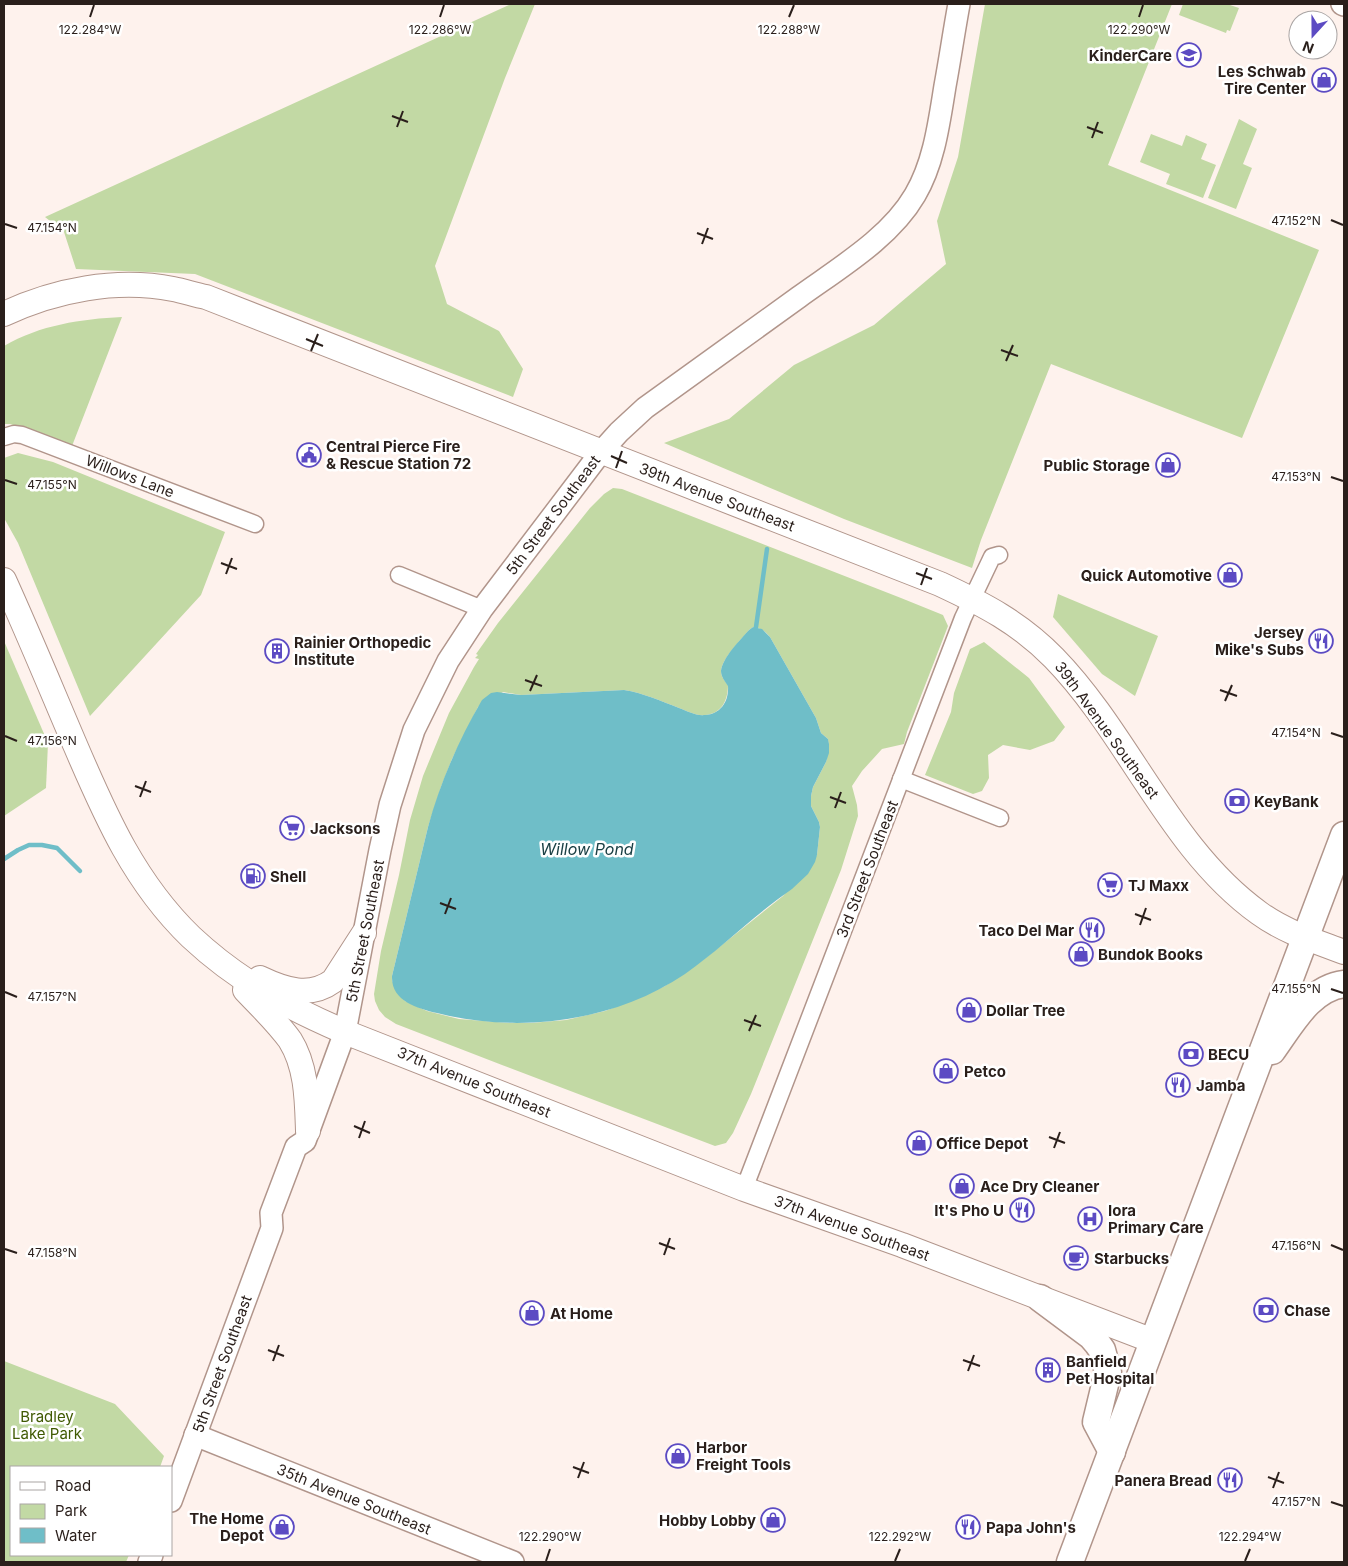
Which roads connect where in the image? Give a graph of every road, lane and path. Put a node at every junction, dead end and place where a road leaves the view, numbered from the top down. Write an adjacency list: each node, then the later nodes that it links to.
1 (958, 4): 4 (street, 5th Street Southeast)
2 (4, 314): 4 (main road, 39th Avenue Southeast)
3 (4, 437): 5 (street, Willows Lane)
4 (601, 452): 9 (main road, 39th Avenue Southeast); 10 (street, 5th Street Southeast)
5 (255, 524)
6 (998, 555): 9 (street, 3rd Street Southeast)
7 (399, 575): 10 (street)
8 (4, 580): 17 (main road, 37th Avenue Southeast)
9 (971, 599): 11 (street, 3rd Street Southeast); 15 (main road, 39th Avenue Southeast)
10 (482, 610): 14 (street, 5th Street Southeast)
11 (901, 779): 12 (street); 22 (street, 3rd Street Southeast)
12 (1000, 818)
13 (1344, 835): 15 (main road)
14 (364, 933): 17 (main road); 19 (street, 5th Street Southeast)
15 (1305, 938): 16 (main road, 39th Avenue Southeast); 20 (main road)
16 (1344, 952)
17 (211, 955): 19 (main road, 37th Avenue Southeast); 21 (main road)
18 (1344, 984): 20 (main road)
19 (345, 1032): 21 (street, 5th Street Southeast); 22 (main road, 37th Avenue Southeast)
20 (1252, 1080): 24 (main road)
21 (307, 1136): 25 (street, 5th Street Southeast)
22 (744, 1189): 23 (main road, 37th Avenue Southeast)
23 (1040, 1298): 24 (main road, 37th Avenue Southeast); 26 (main road)
24 (1153, 1341): 26 (main road)
25 (195, 1435): 27 (street, 5th Street Southeast); 28 (street, 35th Avenue Southeast)
26 (1112, 1452): 29 (main road)
27 (172, 1498)
28 (513, 1562)
29 (1070, 1562)

